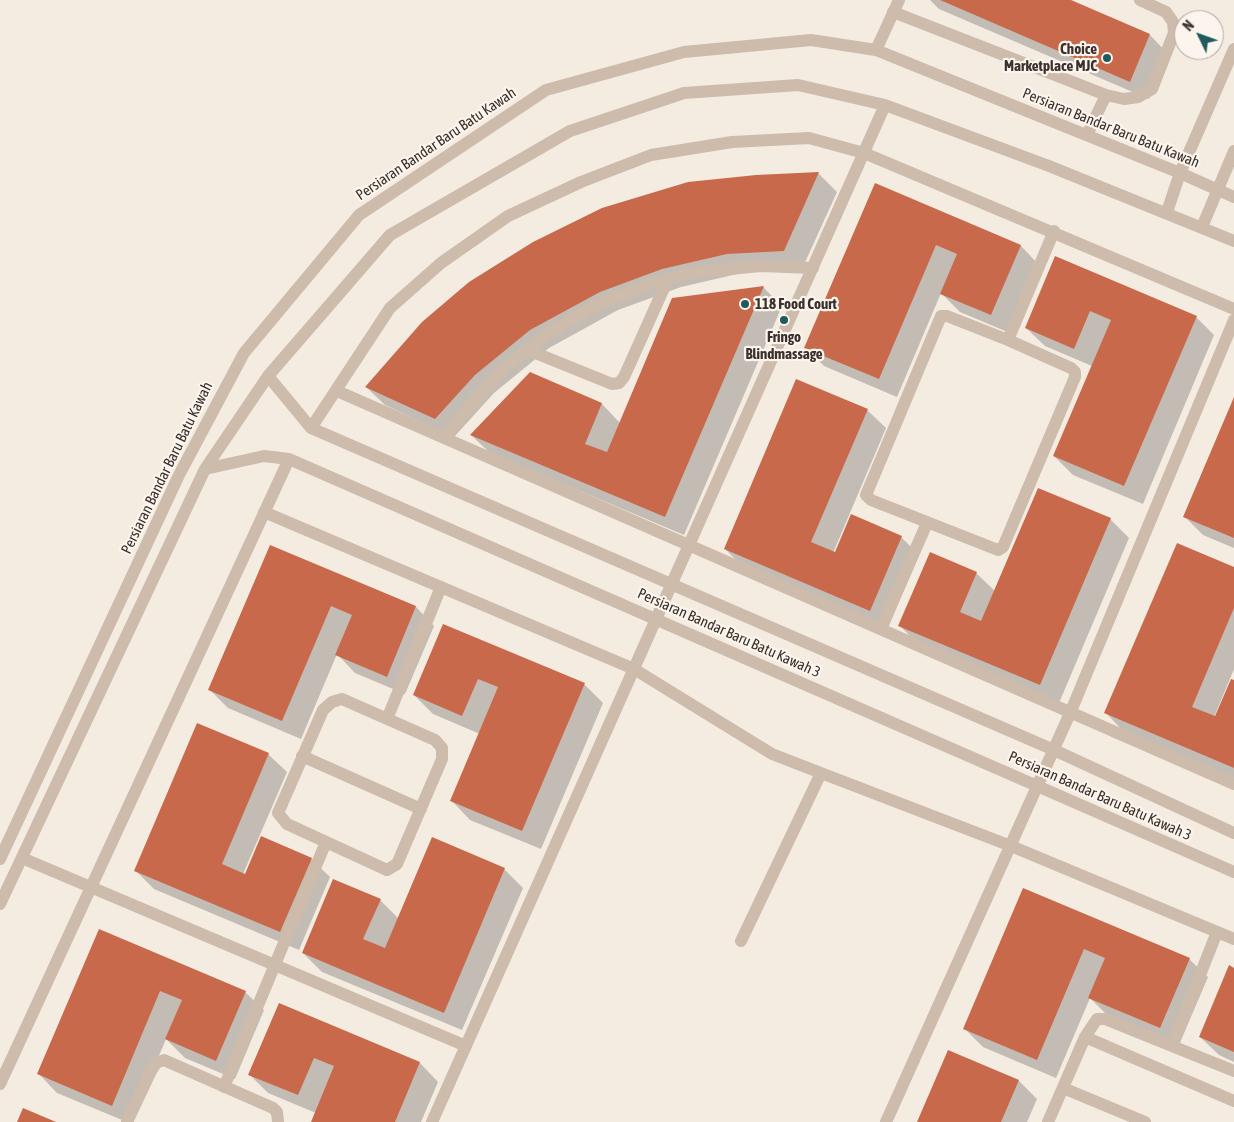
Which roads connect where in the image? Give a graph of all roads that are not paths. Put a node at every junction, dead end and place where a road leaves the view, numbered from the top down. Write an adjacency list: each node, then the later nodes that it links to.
1 (1140, 0): 5 (street)
2 (896, 6): 4 (street); 5 (street)
3 (1234, 49): 10 (street)
4 (876, 50): 7 (street, Persiaran Bandar Baru Batu Kawah); 49 (street, Persiaran Bandar Baru Batu Kawah)
5 (1106, 95): 7 (street)
6 (885, 105): 9 (street); 13 (street); 23 (street)
7 (1087, 135): 10 (street, Persiaran Bandar Baru Batu Kawah)
8 (1234, 151): 11 (street)
9 (864, 153): 15 (street); 17 (street); 24 (street)
10 (1180, 173): 11 (street, Persiaran Bandar Baru Batu Kawah); 13 (street)
11 (1218, 190): 12 (street, Persiaran Bandar Baru Batu Kawah); 14 (street)
12 (1234, 197)
13 (1167, 212): 14 (street)
14 (1202, 227): 16 (street)
15 (1054, 231): 19 (street); 21 (street)
16 (1234, 241)
17 (813, 268): 18 (street); 31 (street)
18 (668, 279): 22 (street); 22 (street)
19 (1234, 308)
20 (1234, 320): 37 (street)
21 (1008, 340): 30 (street); 30 (street)
22 (528, 350): 26 (street)
23 (268, 376): 25 (street, Persiaran Bandar Baru Batu Kawah 3); 28 (street)
24 (337, 391): 25 (street); 26 (street)
25 (311, 428): 32 (street, Persiaran Bandar Baru Batu Kawah 3)
26 (444, 436): 31 (street)
27 (289, 459): 28 (street, Persiaran Bandar Baru Batu Kawah 3); 29 (street); 34 (street, Persiaran Bandar Baru Batu Kawah 3)
28 (205, 469): 48 (street)
29 (264, 512): 33 (street); 51 (street)
30 (927, 523): 35 (street)
31 (690, 544): 32 (street); 35 (street)
32 (672, 582): 34 (street); 39 (street, Persiaran Bandar Baru Batu Kawah 3)
33 (441, 587): 36 (street); 38 (street)
34 (656, 619): 36 (street); 43 (street, Persiaran Bandar Baru Batu Kawah 3)
35 (881, 628): 37 (street)
36 (634, 669): 41 (street); 58 (street)
37 (1071, 711): 39 (street); 42 (street)
38 (387, 719): 40 (street); 44 (street)
39 (1054, 750): 43 (street); 45 (street, Persiaran Bandar Baru Batu Kawah 3)
40 (302, 756): 44 (street); 46 (street)
41 (820, 774): 47 (street); 55 (street)
42 (1234, 784)
43 (1038, 786): 47 (street); 50 (street, Persiaran Bandar Baru Batu Kawah 3)
44 (421, 809): 46 (street)
45 (1234, 833)
46 (326, 842): 56 (street)
47 (1011, 846): 53 (street); 68 (street)
48 (22, 858): 51 (street); 52 (street)
49 (0, 859)
50 (1234, 872)
51 (91, 887): 56 (street); 61 (street)
52 (0, 904)
53 (1217, 932): 54 (street); 59 (street)
54 (1234, 939)
55 (741, 941)
56 (275, 965): 58 (street); 62 (street)
57 (1085, 1037): 59 (street); 63 (street); 64 (street)
58 (466, 1046): 67 (street)
59 (1172, 1046): 60 (street)
60 (1234, 1071)
61 (0, 1084)
62 (224, 1086): 65 (street); 66 (street)
63 (1063, 1088): 69 (street); 70 (street)
64 (1234, 1101)
65 (127, 1122)
66 (278, 1122)
67 (432, 1122)
68 (886, 1122)
69 (1048, 1122)
70 (1144, 1122)

